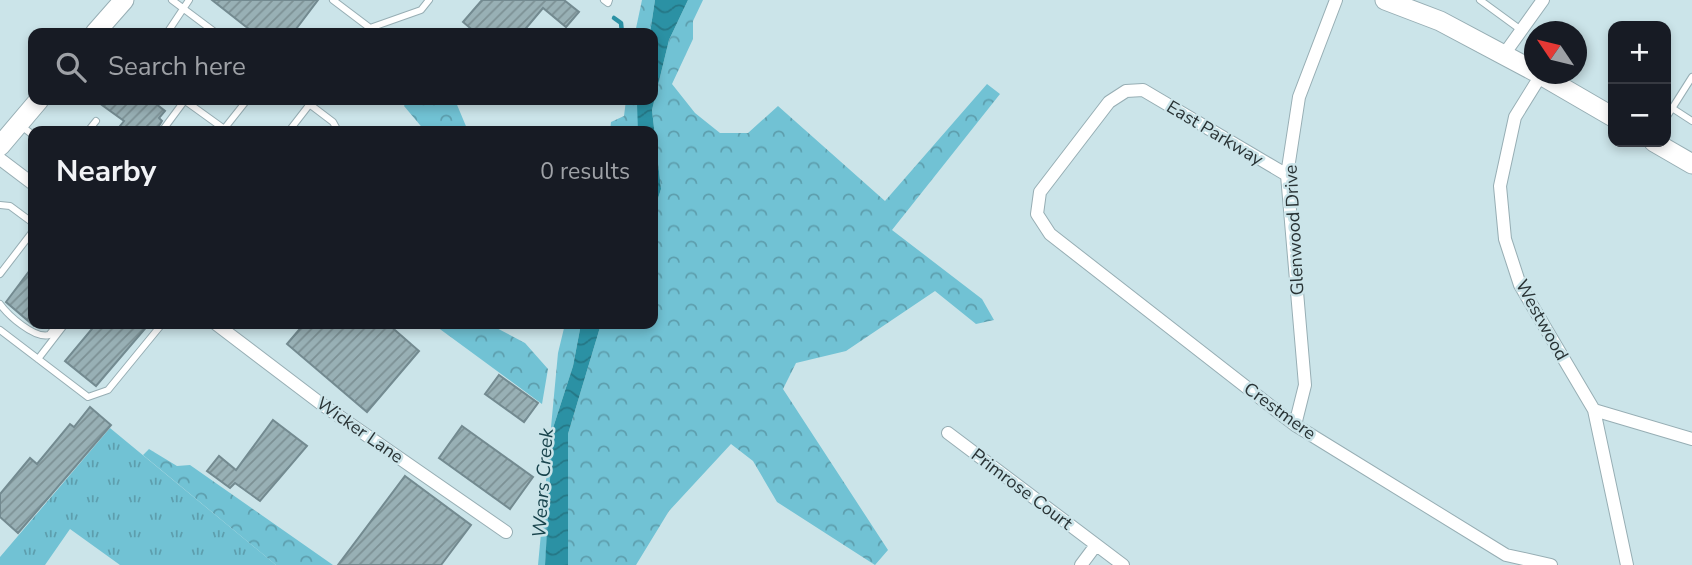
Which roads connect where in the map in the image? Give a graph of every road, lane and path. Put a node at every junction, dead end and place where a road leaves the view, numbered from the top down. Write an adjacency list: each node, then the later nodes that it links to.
1 (124, 0): 11 (main road)
2 (172, 0): 10 (lane)
3 (189, 0): 10 (lane)
4 (333, 0): 14 (lane)
5 (429, 0): 15 (lane)
6 (1336, 0): 43 (street, Glenwood Drive)
7 (1385, 0): 17 (main road)
8 (1480, 0): 16 (lane)
9 (1543, 0): 16 (street)
10 (186, 10): 12 (lane); 13 (lane)
11 (100, 28)
12 (171, 28)
13 (209, 28)
14 (365, 28)
15 (376, 28)
16 (1521, 30): 17 (street)
17 (1505, 54): 18 (main road)
18 (1524, 65)
19 (1692, 77): 28 (lane)
20 (1532, 84): 61 (street, Westwood)
21 (1557, 84): 29 (main road)
22 (37, 105): 38 (main road)
23 (181, 105): 33 (lane)
24 (192, 105): 34 (lane)
25 (243, 105): 35 (lane)
26 (306, 105): 36 (lane)
27 (314, 105): 37 (lane)
28 (1672, 108): 31 (lane)
29 (1608, 114)
30 (96, 121): 32 (lane)
31 (1692, 121)
32 (92, 126)
33 (166, 126)
34 (220, 126)
35 (228, 126)
36 (292, 126)
37 (335, 126)
38 (26, 130): 39 (main road)
39 (0, 146)
40 (1663, 147): 42 (main road)
41 (0, 159): 44 (street)
42 (1692, 164)
43 (1287, 175): 46 (street, East Parkway); 62 (street, Glenwood Drive)
44 (28, 180)
45 (1, 207): 47 (lane)
46 (1037, 214): 62 (street, Crestmere)
47 (28, 219)
48 (28, 238): 49 (lane)
49 (0, 274)
50 (0, 304): 51 (lane)
51 (28, 328)
52 (30, 329): 53 (lane)
53 (54, 329)
54 (61, 329): 60 (lane)
55 (158, 329): 60 (lane)
56 (222, 329): 65 (street, Wicker Lane)
57 (0, 330): 58 (lane)
58 (7, 335): 59 (lane); 60 (lane)
59 (0, 344)
60 (38, 359)
61 (1594, 410): 64 (street); 71 (street, Westwood)
62 (1295, 425): 69 (street, Crestmere)
63 (948, 433): 66 (street, Primrose Court)
64 (1692, 439)
65 (506, 532)
66 (1096, 545): 67 (street); 68 (street, Primrose Court)
67 (1082, 565)
68 (1123, 565)
69 (1551, 565)
70 (1614, 565): 71 (street)
71 (1627, 565)

